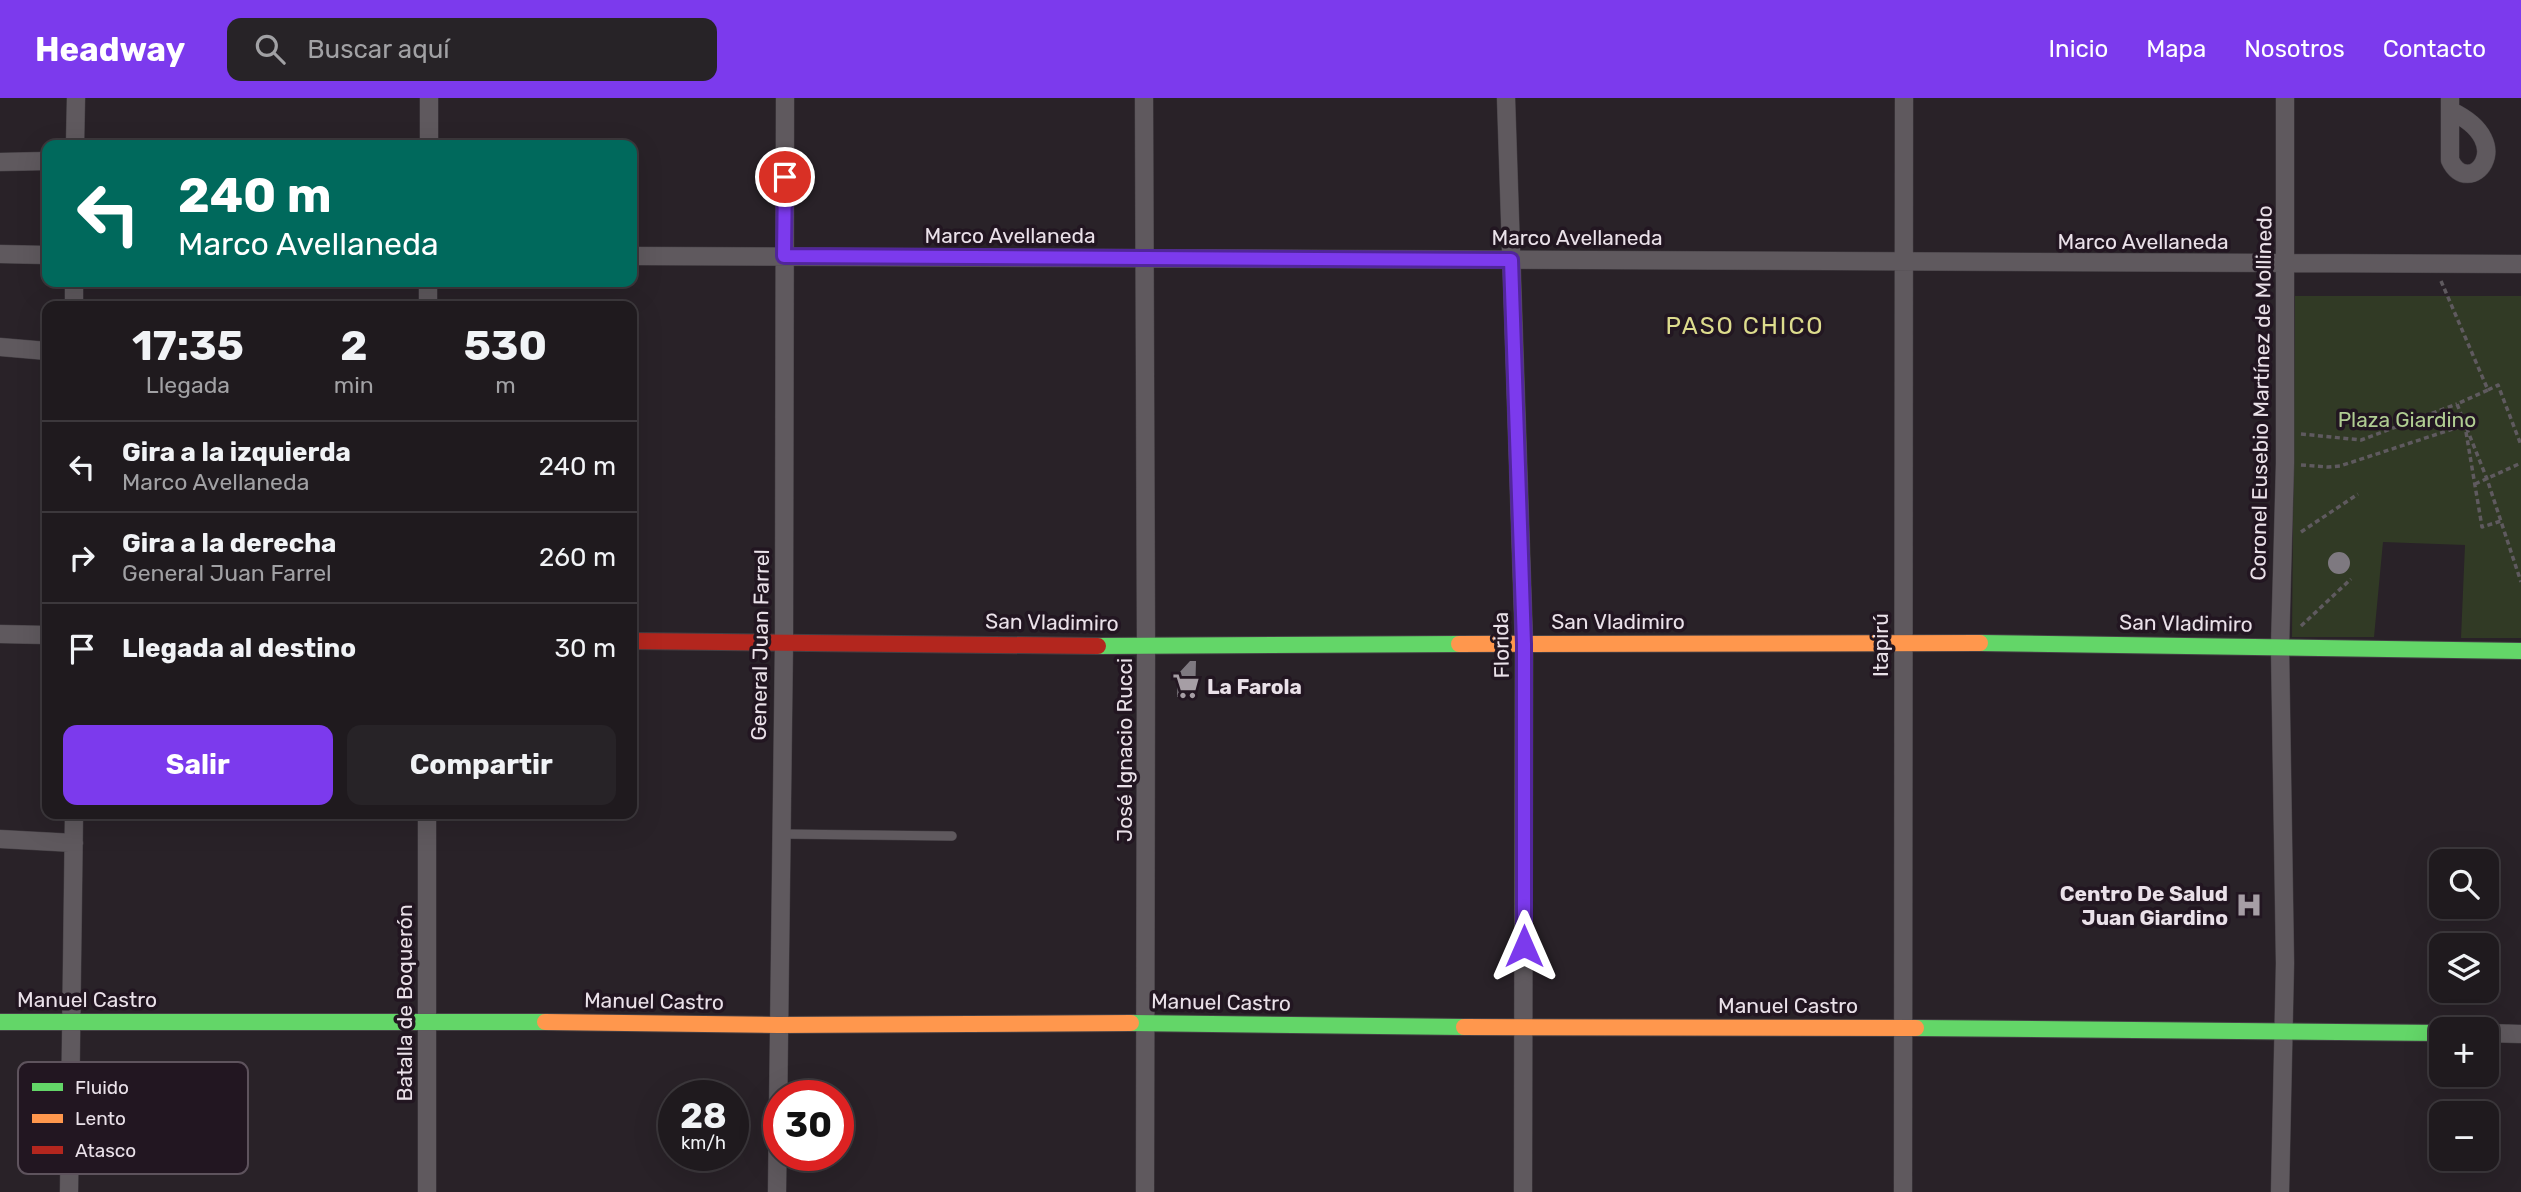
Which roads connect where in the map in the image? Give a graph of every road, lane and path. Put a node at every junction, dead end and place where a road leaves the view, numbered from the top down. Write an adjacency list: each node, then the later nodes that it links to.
1 (76, 98): 8 (street)
2 (429, 98): 9 (street)
3 (785, 98): 15 (street, General Juan Farrel)
4 (1144, 98): 16 (street, José Ignacio Rucci)
5 (1506, 98): 17 (street, Florida)
6 (1904, 98): 18 (street, Itapirú)
7 (2285, 98): 20 (street, Coronel Eusebio Martínez de Mollinedo)
8 (75, 140)
9 (429, 140)
10 (42, 161): 11 (street)
11 (0, 162)
12 (0, 254): 13 (street)
13 (42, 255)
14 (637, 256): 15 (street, Marco Avellaneda)
15 (784, 256): 16 (street, Marco Avellaneda); 41 (street, General Juan Farrel)
16 (1145, 259): 17 (street, Marco Avellaneda); 44 (street, José Ignacio Rucci)
17 (1511, 260): 18 (street, Marco Avellaneda); 43 (street, Florida)
18 (1905, 262): 20 (street, Marco Avellaneda); 42 (street, Itapirú)
19 (2433, 263): 20 (street, Marco Avellaneda); 21 (street, Marco Avellaneda); 24 (path)
20 (2285, 264): 27 (street, Coronel Eusebio Martínez de Mollinedo)
21 (2521, 264)
22 (0, 347): 23 (street)
23 (42, 351)
24 (2488, 390): 25 (path); 28 (path)
25 (2457, 404): 26 (path); 27 (path)
26 (2465, 425): 29 (path); 31 (path); 32 (path)
27 (2285, 432): 29 (street, Coronel Eusebio Martínez de Mollinedo)
28 (2521, 442)
29 (2285, 463): 35 (street, Coronel Eusebio Martínez de Mollinedo)
30 (2521, 463): 31 (path)
31 (2487, 479): 32 (path); 34 (path)
32 (2474, 484): 34 (path)
33 (2358, 494): 35 (path)
34 (2501, 521): 37 (path)
35 (2283, 544): 45 (street, Coronel Eusebio Martínez de Mollinedo)
36 (2351, 579): 45 (path)
37 (2521, 582)
38 (0, 634): 39 (street)
39 (42, 635)
40 (637, 641): 41 (street, San Vladimiro)
41 (784, 642): 44 (street, San Vladimiro); 49 (street, General Juan Farrel)
42 (1903, 642): 43 (street, San Vladimiro); 45 (street, San Vladimiro); 59 (street, Itapirú)
43 (1524, 644): 44 (street, San Vladimiro); 58 (street, Florida)
44 (1146, 646): 56 (street, José Ignacio Rucci)
45 (2280, 647): 46 (street, San Vladimiro); 60 (street, Coronel Eusebio Martínez de Mollinedo)
46 (2521, 651)
47 (74, 819): 52 (street)
48 (427, 819): 53 (street, Batalla de Boquerón)
49 (781, 834): 50 (lane); 57 (street, General Juan Farrel)
50 (952, 836)
51 (0, 839): 52 (street)
52 (74, 843): 55 (street)
53 (428, 1021): 55 (street, Manuel Castro); 57 (street, Manuel Castro); 67 (street, Batalla de Boquerón)
54 (0, 1022): 55 (street, Manuel Castro)
55 (71, 1023): 64 (street)
56 (1146, 1023): 57 (street, Manuel Castro); 58 (street, Manuel Castro); 69 (street, José Ignacio Rucci)
57 (778, 1025): 68 (street, General Juan Farrel)
58 (1524, 1028): 59 (street, Manuel Castro); 70 (street, Florida)
59 (1903, 1028): 60 (street, Manuel Castro); 71 (street, Itapirú)
60 (2282, 1033): 61 (street, Manuel Castro); 72 (street, Coronel Eusebio Martínez de Mollinedo)
61 (2429, 1033)
62 (2499, 1034): 63 (street)
63 (2521, 1034)
64 (71, 1062)
65 (69, 1174): 66 (street)
66 (69, 1192)
67 (427, 1192)
68 (777, 1192)
69 (1145, 1192)
70 (1523, 1192)
71 (1903, 1192)
72 (2280, 1192)

